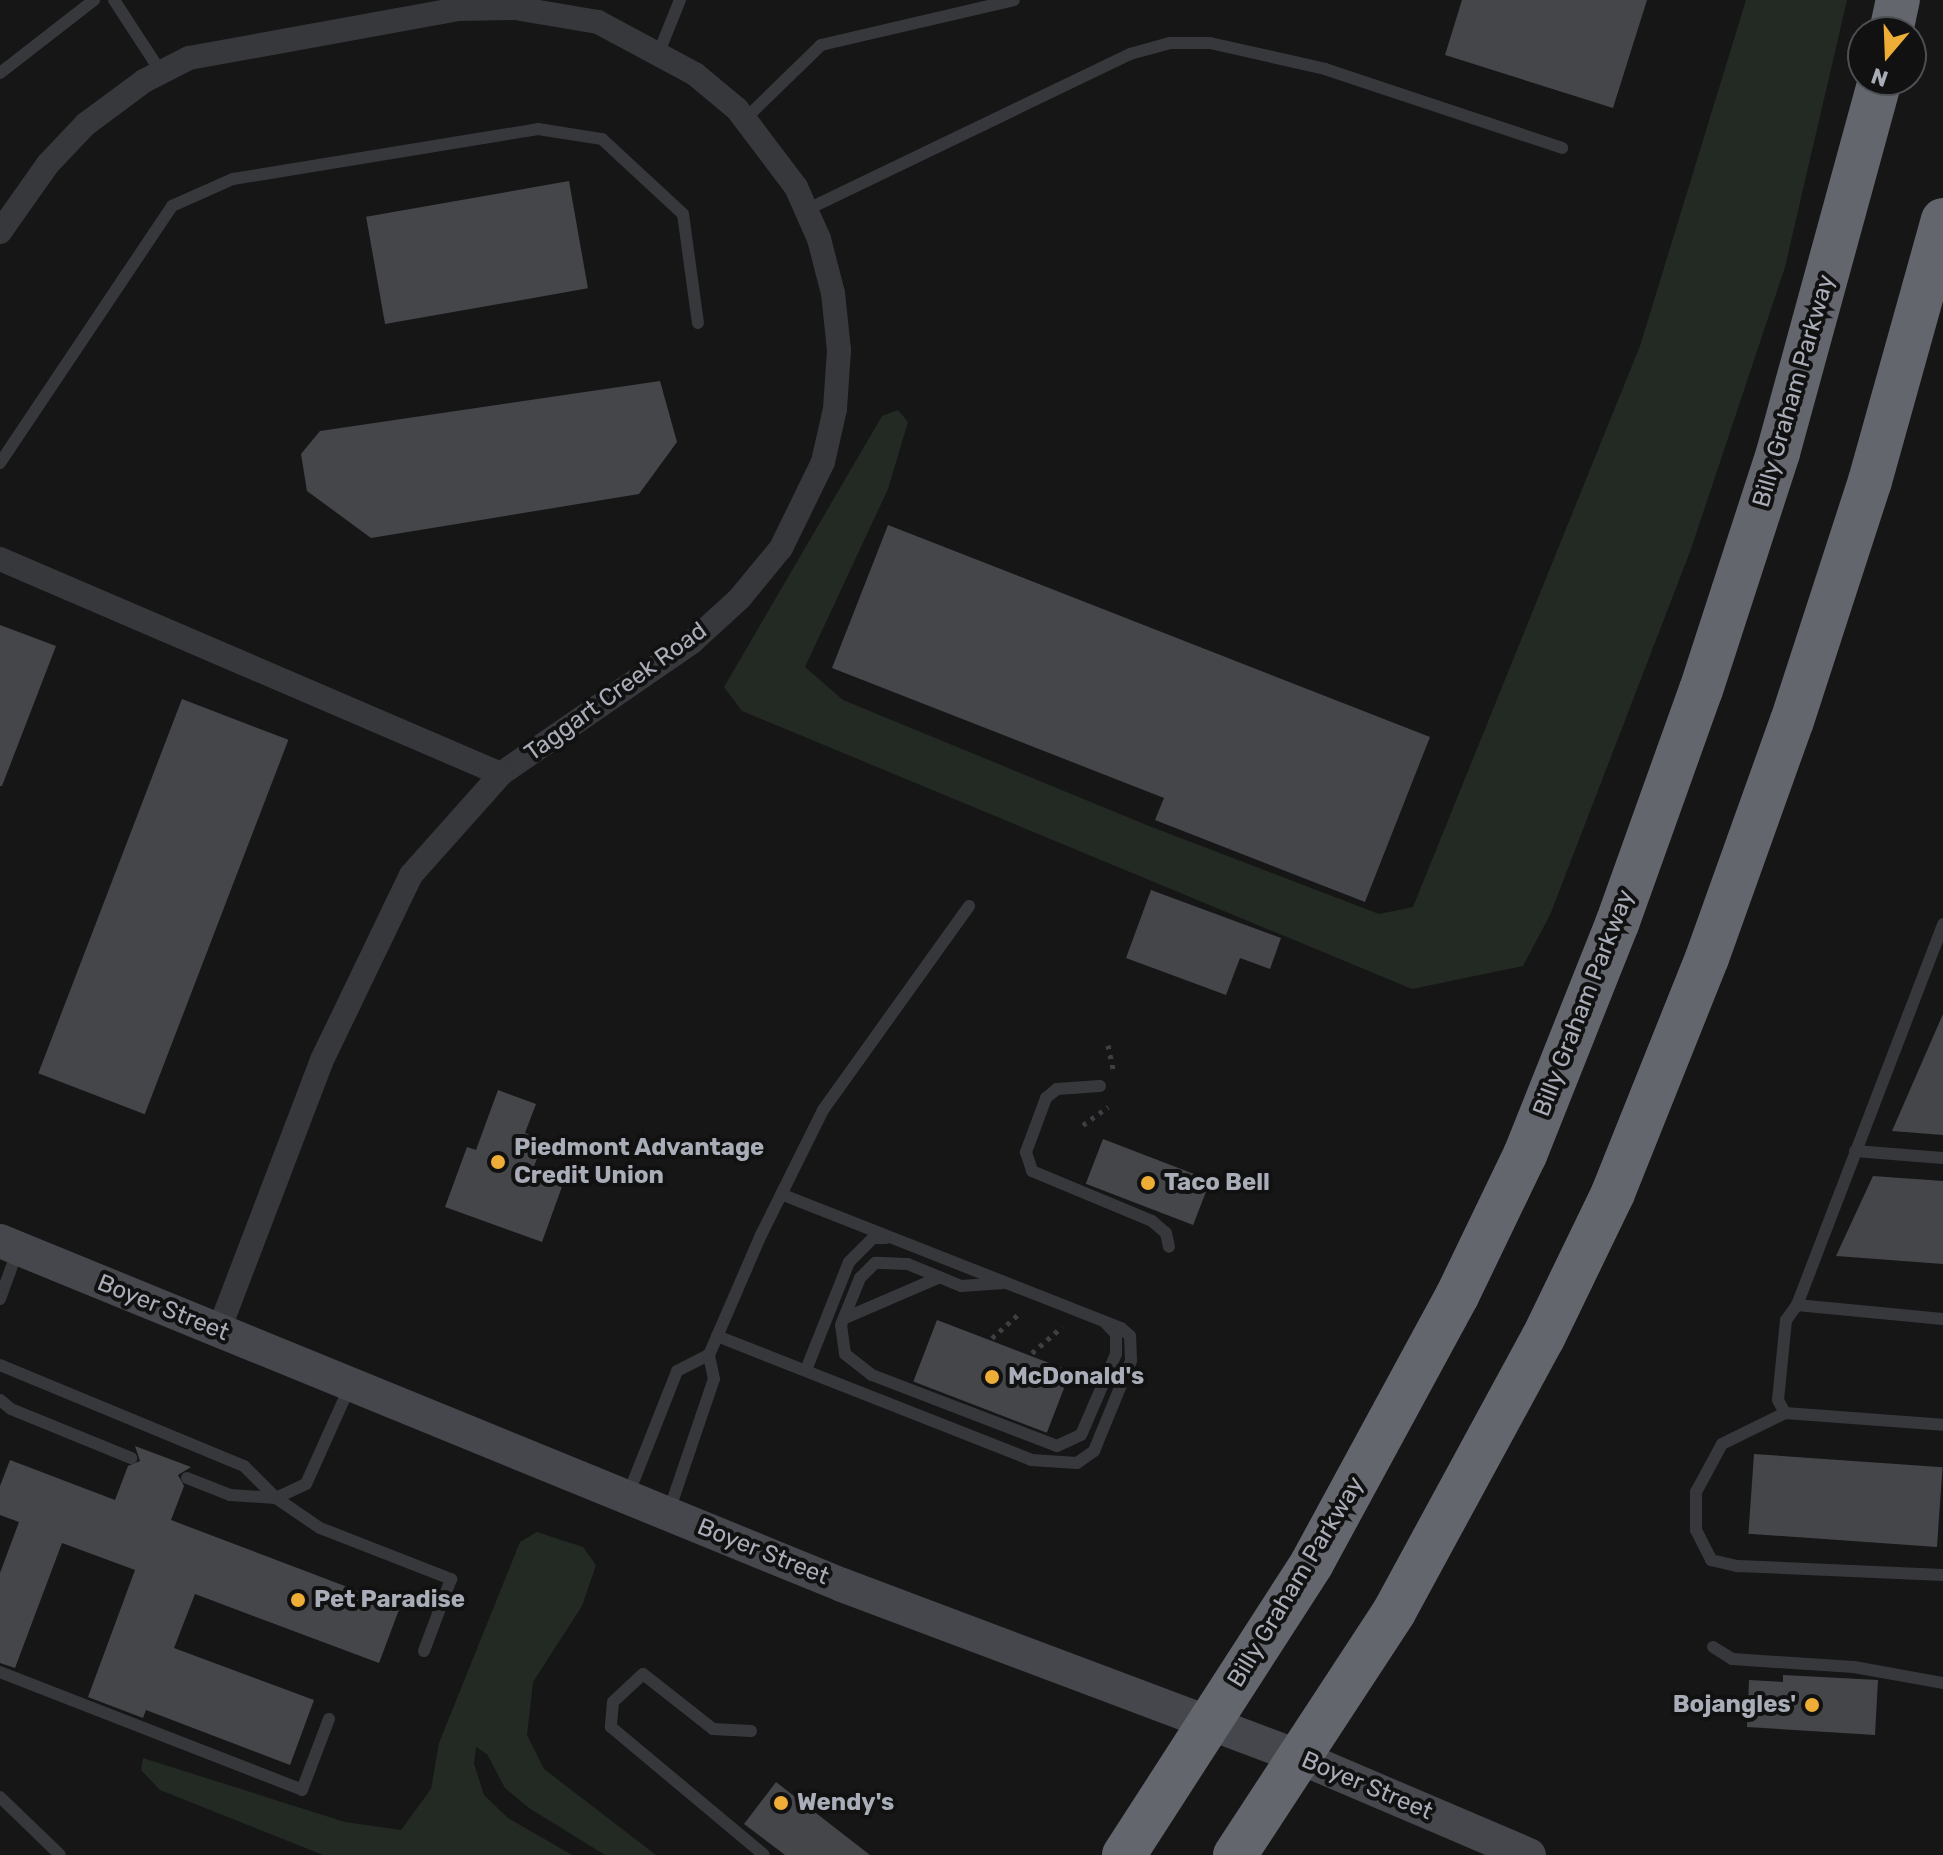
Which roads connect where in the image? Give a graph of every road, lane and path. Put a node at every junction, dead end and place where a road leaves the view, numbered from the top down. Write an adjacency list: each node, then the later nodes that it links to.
1 (94, 0): 7 (lane)
2 (114, 0): 6 (lane)
3 (680, 0): 5 (lane)
4 (1014, 0): 9 (lane)
5 (659, 52): 6 (street, Taggart Creek Road); 9 (street, Taggart Creek Road)
6 (161, 72): 13 (street, Taggart Creek Road)
7 (0, 73)
8 (1876, 96): 58 (highway, Billy Graham Parkway)
9 (745, 119): 11 (street, Taggart Creek Road)
10 (1562, 148): 11 (lane)
11 (806, 210): 17 (street, Taggart Creek Road)
12 (1943, 220): 60 (highway)
13 (0, 232)
14 (698, 323): 15 (lane)
15 (0, 463)
16 (0, 559): 17 (street)
17 (501, 774): 36 (street, Taggart Creek Road)
18 (969, 906): 23 (lane)
19 (1943, 924): 21 (lane)
20 (1100, 1086): 26 (lane)
21 (1855, 1151): 22 (lane); 31 (lane)
22 (1943, 1158)
23 (781, 1194): 24 (lane); 37 (lane)
24 (893, 1238): 28 (lane); 42 (lane)
25 (9, 1245): 30 (lane); 36 (main road, Boyer Street)
26 (1169, 1247)
27 (940, 1277): 28 (lane); 33 (lane); 33 (lane)
28 (1007, 1283): 29 (lane)
29 (1039, 1295): 32 (lane); 38 (path)
30 (0, 1299)
31 (1797, 1305): 34 (lane); 45 (lane)
32 (1080, 1311): 35 (lane); 39 (path)
33 (843, 1319): 35 (lane)
34 (1943, 1319)
35 (1105, 1322): 42 (lane)
36 (219, 1330): 43 (main road, Boyer Street)
37 (717, 1336): 40 (lane); 42 (lane)
38 (992, 1338)
39 (1032, 1353)
40 (709, 1355): 49 (lane); 51 (lane)
41 (0, 1365): 50 (lane)
42 (806, 1370)
43 (350, 1386): 49 (main road, Boyer Street); 50 (lane)
44 (0, 1400): 47 (lane)
45 (1785, 1413): 46 (lane); 52 (lane)
46 (1943, 1425)
47 (131, 1458)
48 (187, 1478): 50 (lane)
49 (627, 1497): 51 (main road, Boyer Street)
50 (276, 1498): 54 (lane)
51 (668, 1514): 58 (main road, Boyer Street)
52 (1943, 1575)
53 (1713, 1647): 56 (lane)
54 (424, 1651)
55 (0, 1672): 57 (lane)
56 (1943, 1683)
57 (329, 1719)
58 (1208, 1724): 60 (main road, Boyer Street); 64 (highway, Billy Graham Parkway)
59 (751, 1731): 63 (lane)
60 (1299, 1757): 65 (highway); 66 (main road, Boyer Street)
61 (0, 1797): 62 (lane)
62 (60, 1855)
63 (764, 1855)
64 (1124, 1855)
65 (1235, 1855)
66 (1529, 1855)

